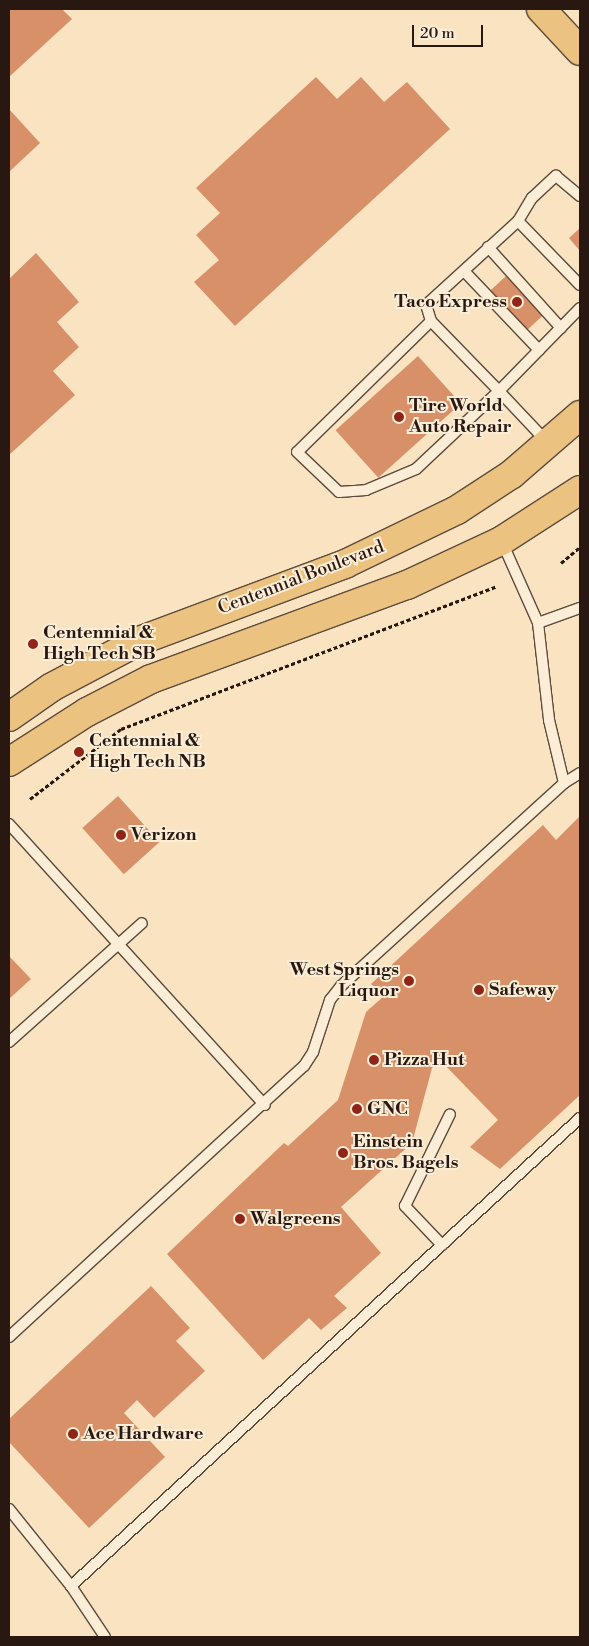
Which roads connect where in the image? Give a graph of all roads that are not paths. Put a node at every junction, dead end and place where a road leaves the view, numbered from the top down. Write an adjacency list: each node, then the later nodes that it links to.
1 (541, 9): 2 (main road)
2 (580, 51)
3 (580, 196): 4 (lane)
4 (518, 221): 5 (lane); 7 (lane)
5 (488, 247): 6 (lane); 10 (lane)
6 (464, 271): 9 (lane); 11 (lane)
7 (580, 285)
8 (580, 308): 10 (lane)
9 (431, 321): 12 (lane); 12 (lane)
10 (560, 328): 11 (lane)
11 (539, 350): 12 (lane)
12 (499, 391): 14 (lane)
13 (580, 415): 14 (main road, Centennial Boulevard)
14 (549, 443): 19 (main road, Centennial Boulevard)
15 (580, 490): 16 (main road)
16 (501, 541): 18 (lane); 20 (main road)
17 (580, 608): 18 (lane)
18 (538, 623): 22 (lane)
19 (9, 717)
20 (9, 762)
21 (580, 773): 22 (lane)
22 (564, 783): 27 (lane)
23 (9, 824): 25 (lane)
24 (142, 923): 25 (lane)
25 (119, 944): 26 (lane); 27 (lane)
26 (9, 1042)
27 (265, 1106): 31 (lane)
28 (450, 1114): 30 (lane)
29 (580, 1118): 30 (lane)
30 (442, 1245): 33 (lane)
31 (9, 1337)
32 (9, 1509): 33 (lane)
33 (71, 1586): 34 (lane)
34 (105, 1637)

